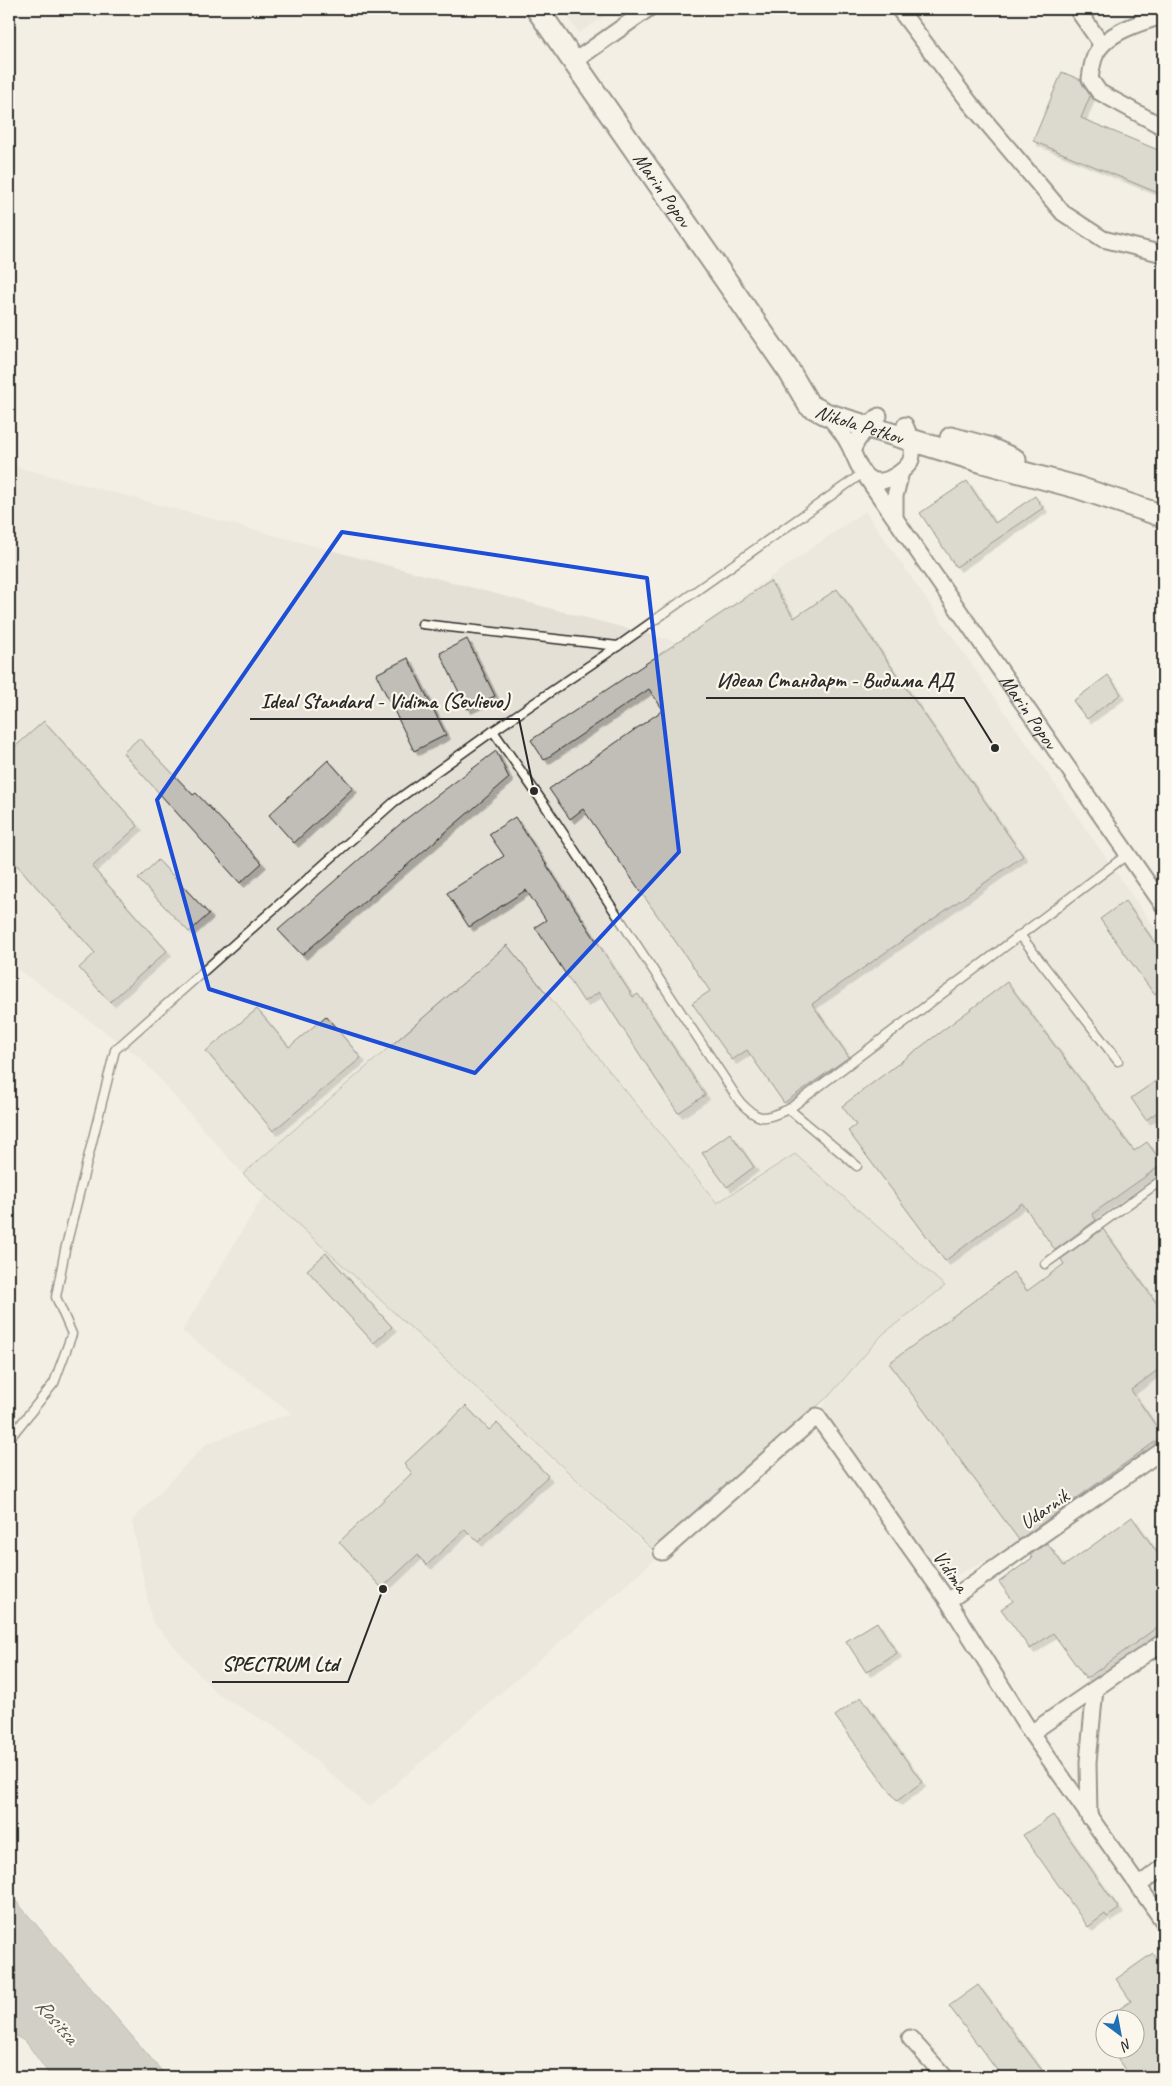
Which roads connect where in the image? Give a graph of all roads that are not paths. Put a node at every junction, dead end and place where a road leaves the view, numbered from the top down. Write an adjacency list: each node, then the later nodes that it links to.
1 (537, 9): 7 (main road, Marin Popov)
2 (648, 9): 7 (street)
3 (899, 9): 9 (street)
4 (1078, 9): 6 (street)
5 (1163, 16): 6 (street)
6 (1102, 46): 8 (street)
7 (573, 62): 10 (main road, Marin Popov)
8 (1163, 127)
9 (1163, 254)
10 (789, 370): 11 (main road, Nikola Petkov); 12 (main road, Nikola Petkov)
11 (826, 414): 12 (main road, Nikola Petkov); 14 (street)
12 (874, 421): 13 (main road, Nikola Petkov); 14 (street)
13 (908, 432): 15 (street); 17 (main road, Nikola Petkov)
14 (852, 451): 16 (street)
15 (901, 472): 16 (street); 18 (street)
16 (865, 476): 18 (street, Marin Popov); 20 (lane)
17 (1163, 516)
18 (895, 517): 22 (street, Marin Popov)
19 (422, 624): 20 (lane)
20 (618, 646): 21 (lane)
21 (492, 731): 26 (lane); 30 (lane)
22 (1128, 854): 23 (street, Marin Popov); 24 (lane)
23 (1163, 905)
24 (1020, 935): 25 (lane); 26 (lane)
25 (1118, 1061)
26 (789, 1109): 27 (lane)
27 (857, 1166)
28 (1163, 1179): 29 (lane)
29 (1045, 1264)
30 (9, 1439)
31 (1163, 1450): 33 (street, Udarnik)
32 (662, 1552): 33 (street, Vidima)
33 (948, 1600): 36 (street, Vidima)
34 (1163, 1642): 35 (street)
35 (1095, 1689): 36 (street); 37 (street)
36 (1031, 1734): 37 (street, Vidima)
37 (1090, 1817): 39 (street, Vidima)
38 (1163, 1867): 39 (street)
39 (1138, 1886): 40 (street, Vidima)
40 (1163, 1921)
41 (910, 2038): 42 (street)
42 (945, 2077)

